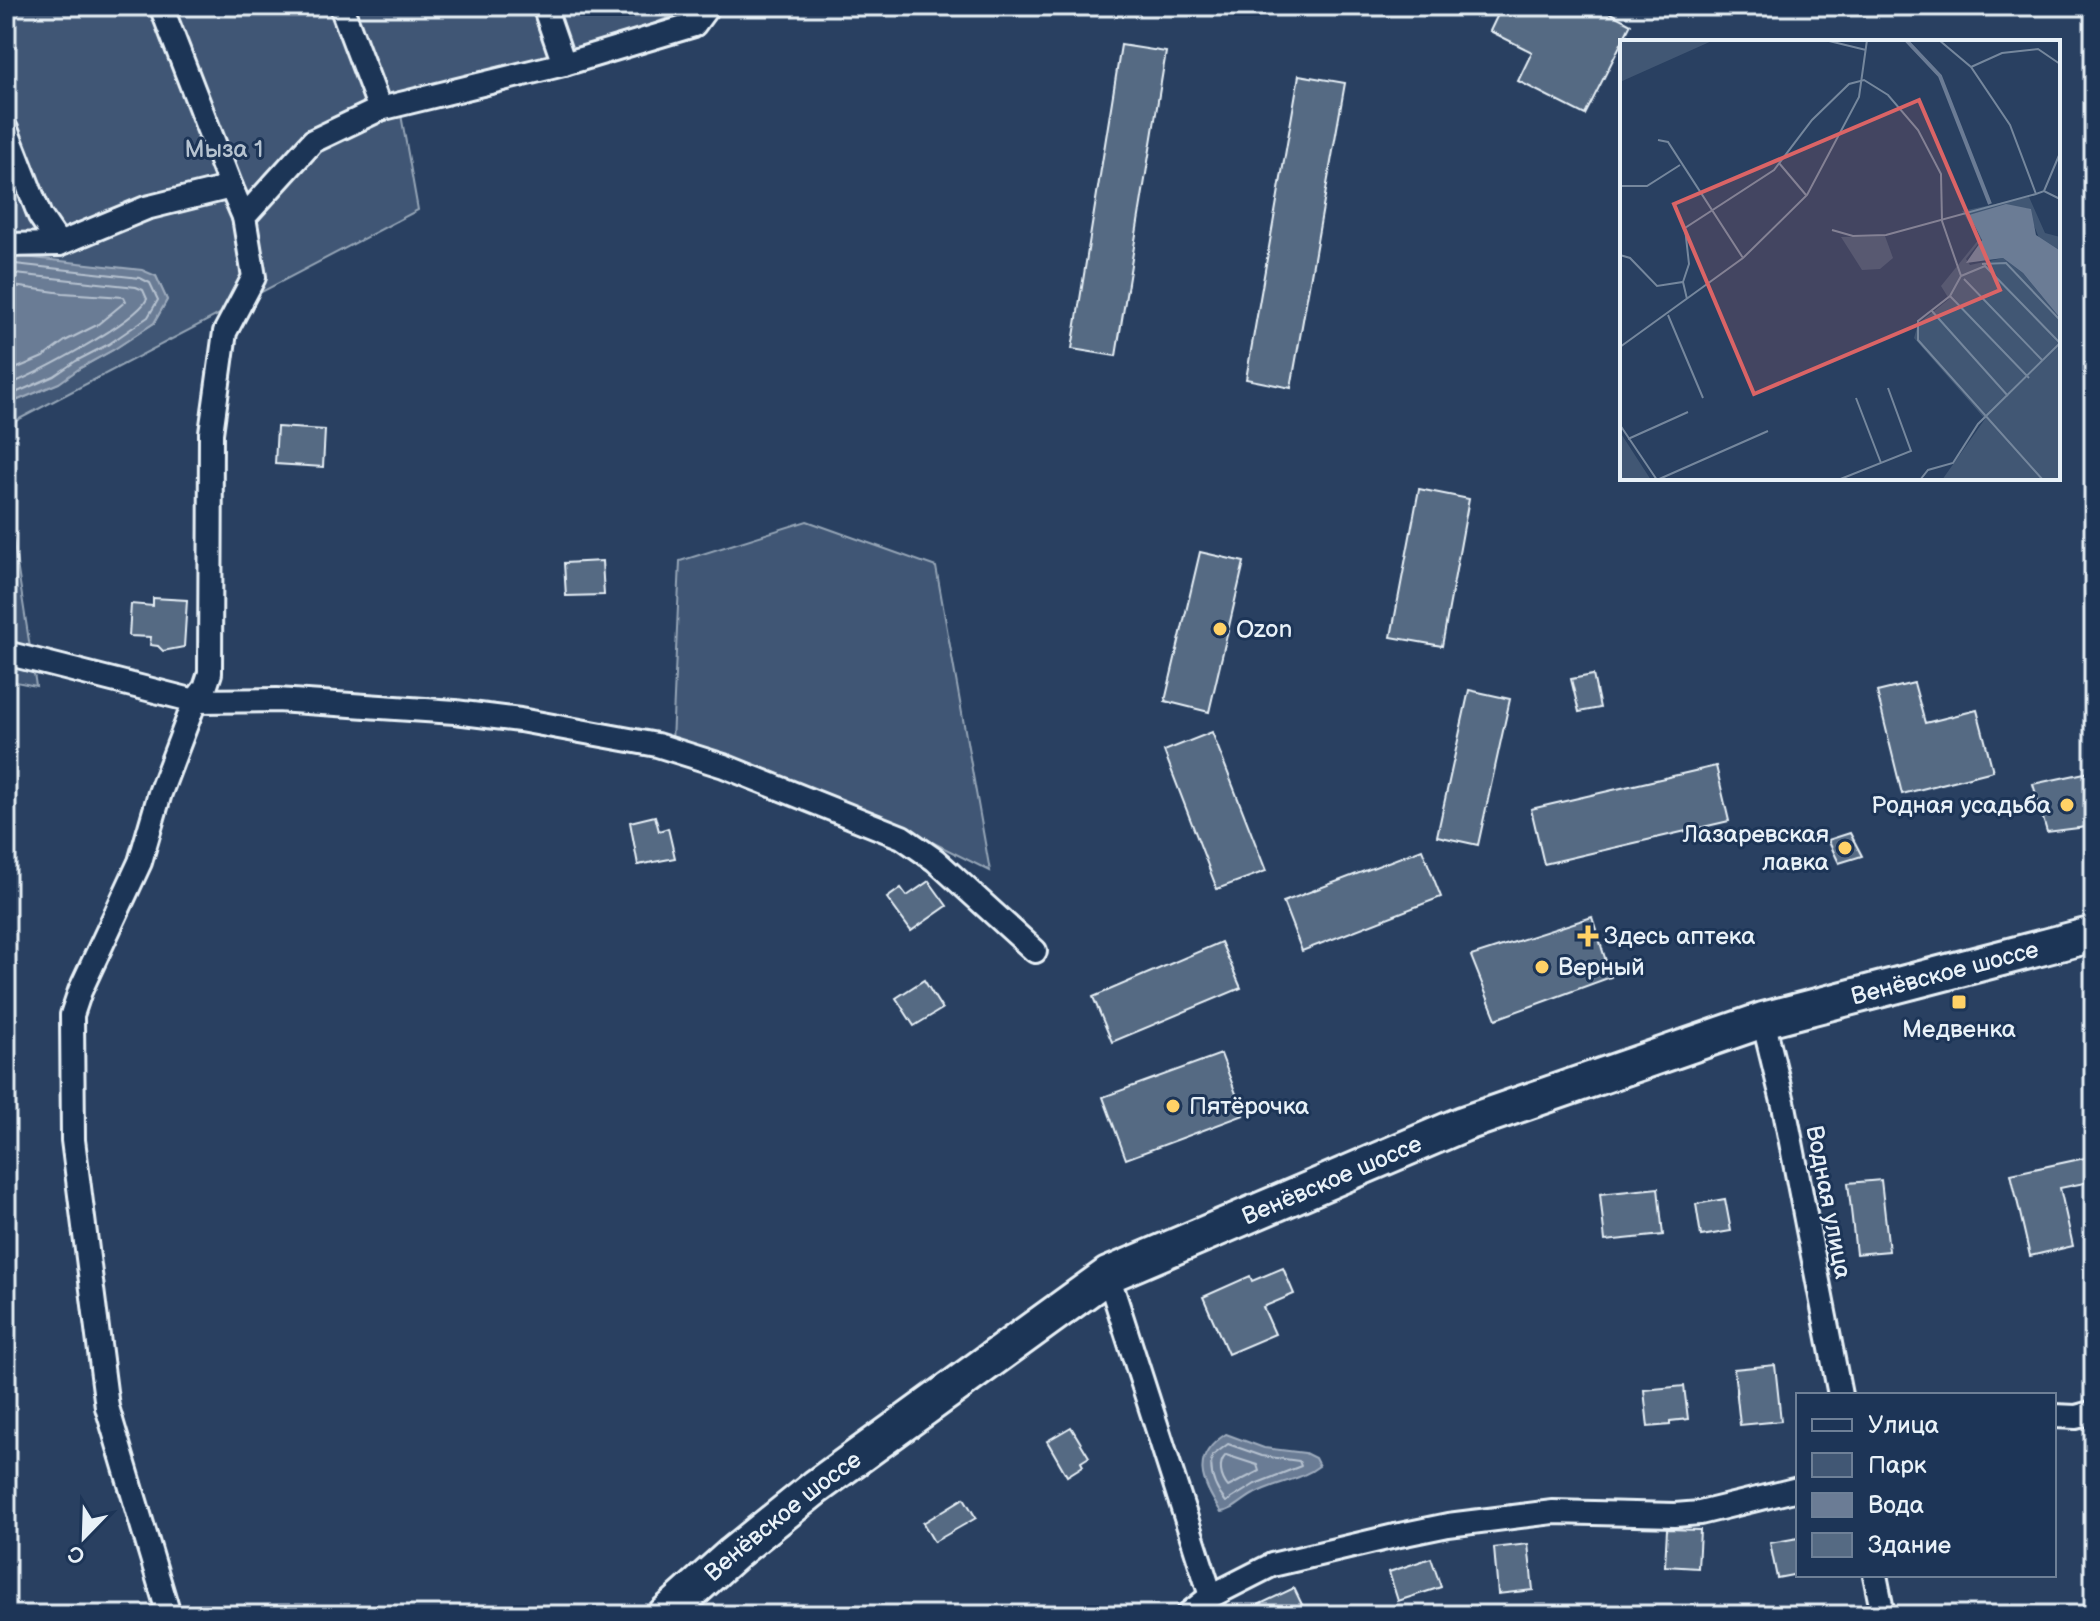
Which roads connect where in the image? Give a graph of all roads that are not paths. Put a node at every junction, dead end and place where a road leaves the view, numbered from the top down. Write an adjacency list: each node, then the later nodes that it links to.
1 (161, 6): 8 (street)
2 (341, 6): 6 (street)
3 (544, 6): 5 (street)
4 (708, 6): 5 (street)
5 (564, 64): 6 (street)
6 (380, 109): 9 (street)
7 (6, 129): 10 (street)
8 (231, 187): 9 (street); 10 (street)
9 (244, 217): 13 (street)
10 (59, 244): 11 (street)
11 (6, 245)
12 (6, 653): 13 (street)
13 (195, 701): 15 (street); 24 (street)
14 (2094, 934): 16 (main road, Венёвское шоссе)
15 (1035, 951)
16 (1763, 1020): 17 (main road, Венёвское шоссе); 18 (street, Водная улица)
17 (1108, 1275): 23 (street); 25 (main road, Венёвское шоссе)
18 (1840, 1393)
19 (2094, 1412): 20 (street)
20 (2056, 1416)
21 (1796, 1489): 23 (street)
22 (1875, 1577): 27 (street)
23 (1211, 1596): 26 (street)
24 (169, 1615)
25 (665, 1615)
26 (1187, 1615)
27 (1883, 1615)

